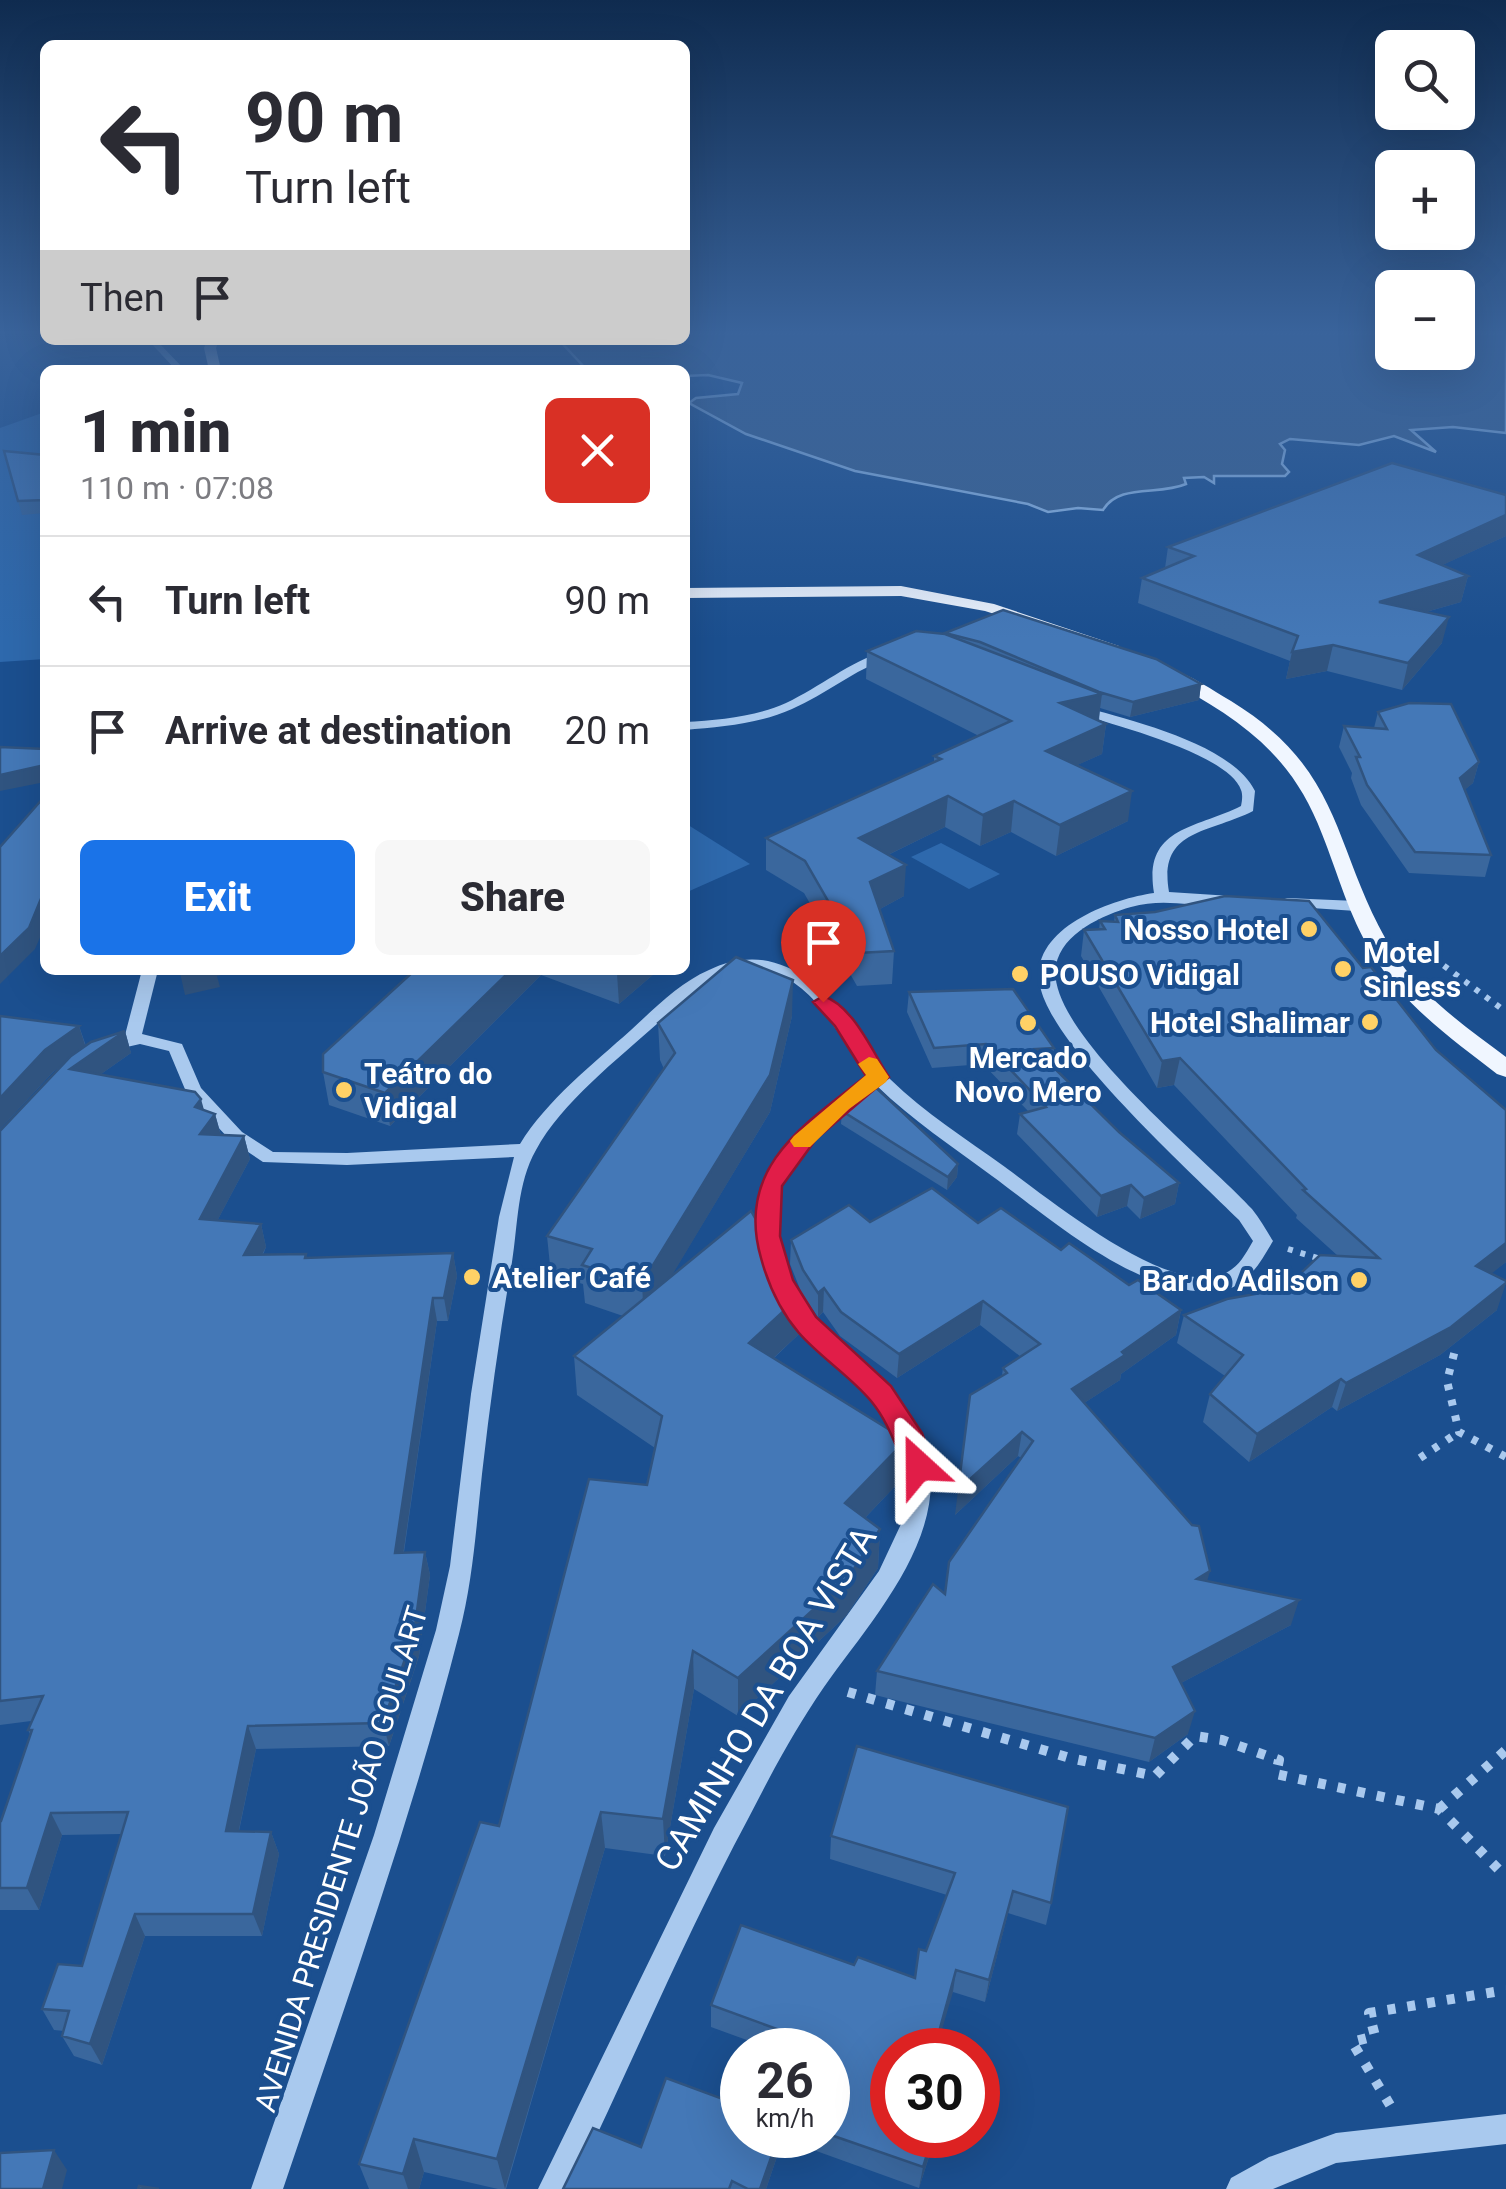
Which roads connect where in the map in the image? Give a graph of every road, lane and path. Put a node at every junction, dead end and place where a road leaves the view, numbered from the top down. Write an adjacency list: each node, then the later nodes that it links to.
1 (690, 593): 6 (main road)
2 (907, 652): 4 (street)
3 (1066, 704): 5 (street)
4 (690, 725)
5 (1162, 897): 6 (street); 13 (street)
6 (1356, 906): 10 (main road)
7 (149, 975): 8 (street)
8 (134, 1038): 9 (street); 12 (street)
9 (94, 1054)
10 (1506, 1069)
11 (878, 1077): 12 (street, AVENIDA PRESIDENTE JOÃO GOULART); 13 (street, AVENIDA PRESIDENTE JOÃO GOULART); 19 (street, CAMINHO DA BOA VISTA)
12 (524, 1150): 26 (street, AVENIDA PRESIDENTE JOÃO GOULART)
13 (1263, 1241): 14 (path)
14 (1335, 1264)
15 (1441, 1336): 16 (path)
16 (1459, 1432): 17 (path); 18 (path)
17 (1506, 1457)
18 (1420, 1458)
19 (814, 1681): 21 (path); 27 (street, CAMINHO DA BOA VISTA)
20 (1506, 1750): 21 (path)
21 (1439, 1808): 22 (path)
22 (1506, 1876)
23 (1506, 1990): 25 (path)
24 (1506, 2128): 25 (street)
25 (1411, 2138): 28 (street)
26 (267, 2189)
27 (554, 2189)
28 (1242, 2189)

